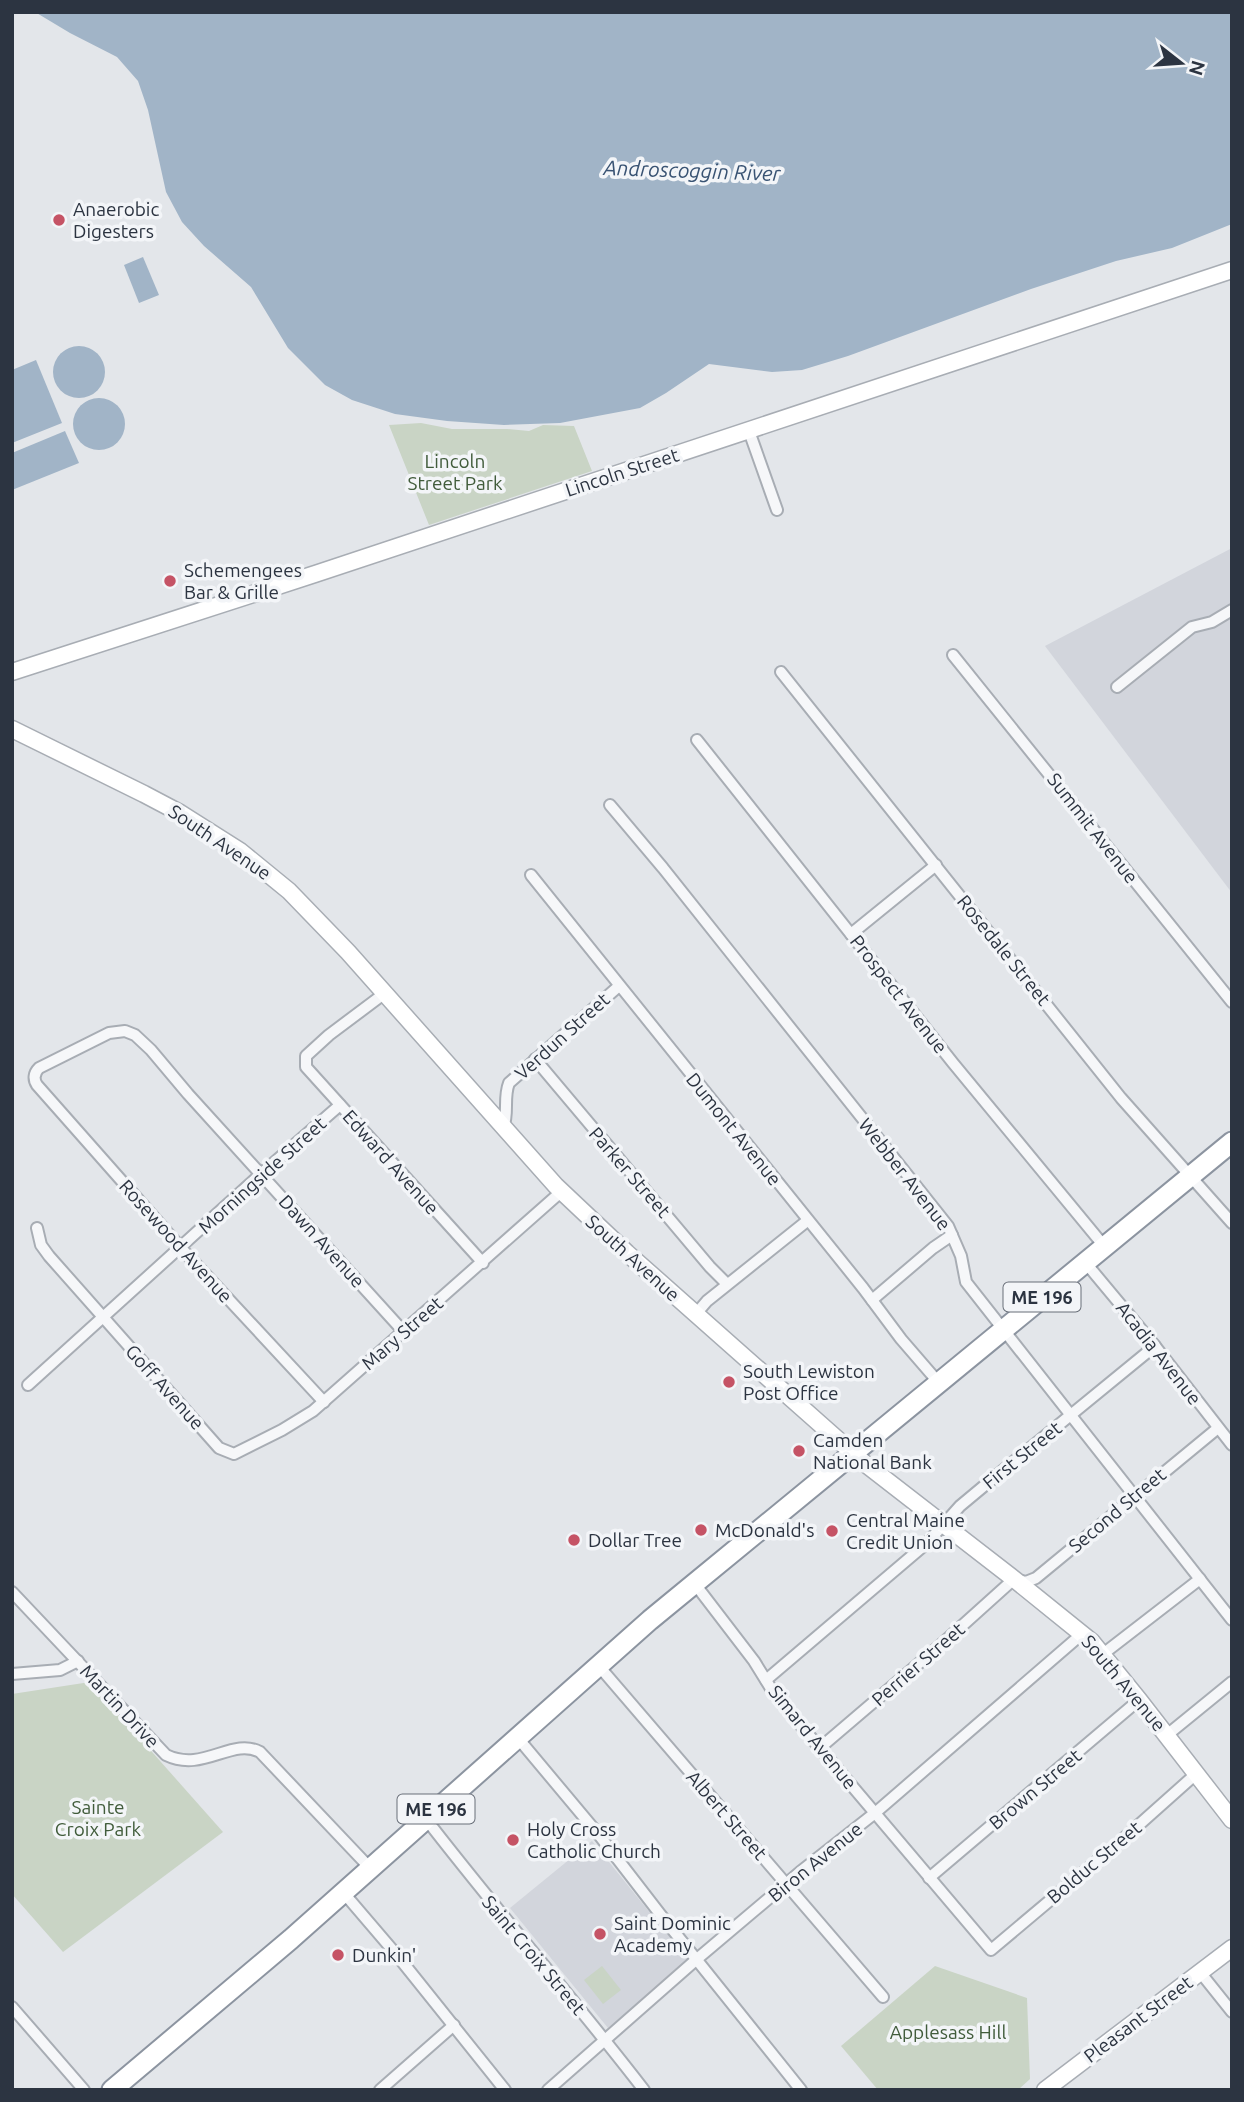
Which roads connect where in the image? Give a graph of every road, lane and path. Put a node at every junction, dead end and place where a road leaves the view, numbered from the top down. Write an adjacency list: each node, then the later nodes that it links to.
1 (1232, 270): 2 (street, Lincoln Street)
2 (749, 431): 3 (street); 6 (street, Lincoln Street)
3 (777, 510)
4 (1232, 610): 8 (street)
5 (953, 654): 17 (street, Summit Avenue)
6 (12, 672)
7 (781, 673): 12 (street, Rosedale Street)
8 (1117, 687)
9 (12, 729): 16 (street, South Avenue)
10 (696, 740): 14 (street, Prospect Avenue)
11 (610, 805): 29 (street, Webber Avenue)
12 (936, 865): 14 (street); 24 (street, Rosedale Street)
13 (531, 874): 15 (street, Dumont Avenue)
14 (851, 934): 30 (street, Prospect Avenue)
15 (619, 986): 18 (street, Verdun Street); 26 (street, Dumont Avenue)
16 (385, 993): 20 (street, Edward Avenue); 21 (street, South Avenue)
17 (1232, 1002)
18 (535, 1059): 21 (street, Verdun Street); 34 (street, Parker Street)
19 (34, 1076): 23 (street, Dawn Avenue); 31 (street, Rosewood Avenue)
20 (340, 1105): 23 (street, Morningside Street); 33 (street, Edward Avenue)
21 (503, 1128): 25 (street, South Avenue)
22 (1232, 1142): 24 (highway, ME 196)
23 (261, 1174): 31 (street, Morningside Street); 39 (street, Dawn Avenue)
24 (1190, 1176): 27 (street, Rosedale Street); 30 (highway, ME 196)
25 (562, 1191): 33 (street, Mary Street); 36 (street, South Avenue)
26 (807, 1221): 34 (street); 35 (street, Dumont Avenue)
27 (1232, 1223)
28 (37, 1228): 37 (street, Goff Avenue)
29 (952, 1235): 35 (street); 38 (street, Webber Avenue)
30 (1104, 1246): 32 (highway, ME 196)
31 (181, 1248): 37 (street, Morningside Street); 43 (street, Rosewood Avenue)
32 (1085, 1262): 38 (highway, ME 196); 40 (street, Acadia Avenue)
33 (483, 1263): 39 (street, Mary Street)
34 (727, 1284): 36 (street)
35 (872, 1300): 41 (street, Dumont Avenue)
36 (695, 1315): 48 (street, South Avenue)
37 (102, 1317): 42 (street, Morningside Street); 47 (street, Goff Avenue)
38 (1003, 1330): 41 (highway, ME 196); 44 (street, Webber Avenue)
39 (403, 1331): 43 (street, Mary Street)
40 (1155, 1346): 44 (street, First Street); 45 (street, Acadia Avenue)
41 (939, 1383): 48 (highway, ME 196)
42 (28, 1385)
43 (324, 1402): 47 (street, Mary Street)
44 (1070, 1415): 49 (street, Webber Avenue); 50 (street, First Street)
45 (1217, 1428): 46 (street, Acadia Avenue); 49 (street, Second Street)
46 (1232, 1446)
47 (230, 1453)
48 (854, 1454): 50 (street, South Avenue); 53 (highway, ME 196)
49 (1135, 1496): 51 (street, Second Street); 52 (street, Webber Avenue)
50 (944, 1524): 51 (street, South Avenue); 61 (street, First Street)
51 (1014, 1579): 56 (street, South Avenue); 66 (street, Perrier Street)
52 (1200, 1579): 55 (street, Webber Avenue); 57 (street)
53 (695, 1584): 59 (highway, ME 196); 61 (street, Simard Avenue)
54 (12, 1592): 58 (street, Martin Drive)
55 (1232, 1620)
56 (1083, 1633): 57 (street, South Avenue); 68 (street, Biron Avenue)
57 (1103, 1654): 63 (street, South Avenue)
58 (78, 1661): 60 (street); 71 (street, Martin Drive)
59 (598, 1665): 65 (highway, ME 196); 73 (street, Albert Street)
60 (12, 1674)
61 (766, 1680): 66 (street, Simard Avenue)
62 (1232, 1682): 64 (street)
63 (1139, 1700): 64 (street, South Avenue); 72 (street, Brown Street)
64 (1167, 1735): 67 (street, South Avenue)
65 (517, 1737): 69 (highway, ME 196); 77 (street)
66 (821, 1747): 68 (street, Simard Avenue)
67 (1197, 1773): 70 (street, South Avenue); 76 (street, Bolduc Street)
68 (875, 1813): 72 (street, Simard Avenue); 73 (street, Biron Avenue)
69 (426, 1819): 71 (highway, ME 196); 83 (street, Saint Croix Street)
70 (1232, 1820)
71 (370, 1868): 74 (highway, ME 196)
72 (929, 1878): 76 (street, Simard Avenue)
73 (786, 1885): 77 (street, Biron Avenue); 79 (street, Albert Street)
74 (343, 1892): 82 (street); 85 (highway, ME 196)
75 (1232, 1948): 78 (street, Pleasant Street)
76 (991, 1950)
77 (697, 1959): 83 (street, Biron Avenue); 90 (street)
78 (1200, 1972): 81 (street); 91 (street, Pleasant Street)
79 (883, 1997)
80 (12, 2007): 84 (street)
81 (1232, 2012)
82 (454, 2025): 86 (street); 87 (street)
83 (604, 2040): 88 (street, Biron Avenue); 89 (street, Saint Croix Street)
84 (84, 2090)
85 (112, 2090)
86 (380, 2090)
87 (505, 2090)
88 (548, 2090)
89 (644, 2090)
90 (801, 2090)
91 (1045, 2090)

